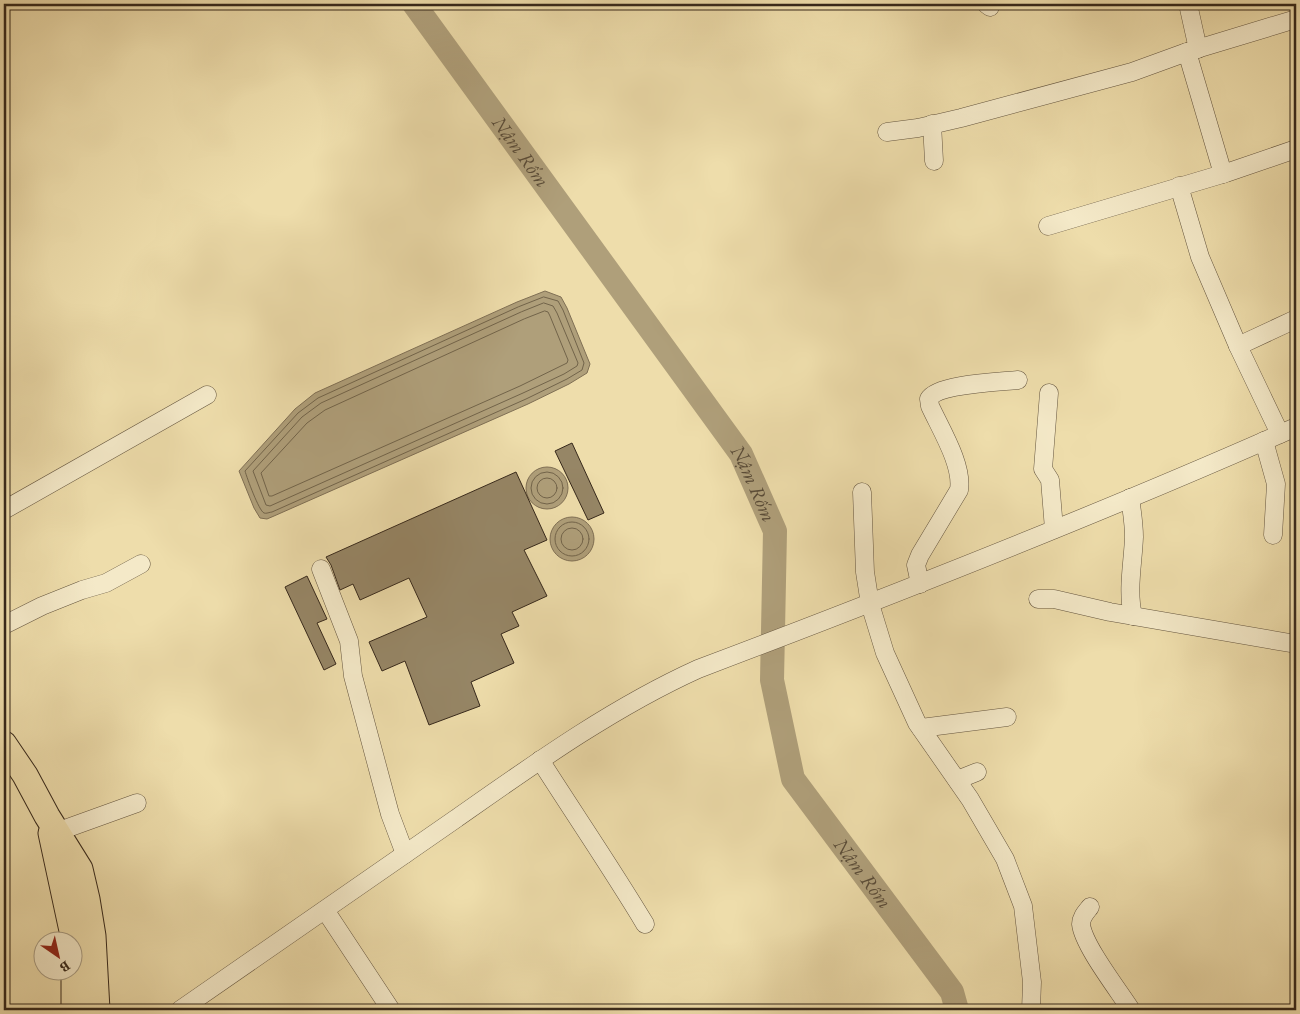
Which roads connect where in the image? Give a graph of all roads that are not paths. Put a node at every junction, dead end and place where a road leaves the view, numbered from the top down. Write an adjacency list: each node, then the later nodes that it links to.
1 (1188, 4): 3 (street)
2 (1296, 19): 3 (street)
3 (1193, 51): 4 (street); 8 (street)
4 (932, 124): 5 (street); 7 (street)
5 (887, 132)
6 (1296, 149): 8 (street)
7 (934, 161)
8 (1222, 174): 9 (street)
9 (1179, 186): 10 (street); 12 (street)
10 (1048, 226)
11 (1296, 319): 12 (street)
12 (1238, 346): 17 (street)
13 (1018, 380): 25 (street)
14 (1049, 393): 21 (street)
15 (207, 395): 20 (street)
16 (1296, 427): 17 (street)
17 (1272, 438): 19 (street); 22 (street)
18 (862, 492): 27 (street)
19 (1130, 498): 21 (street); 28 (street)
20 (4, 510)
21 (1054, 529): 25 (street)
22 (1273, 535)
23 (141, 564): 29 (street)
24 (321, 569): 39 (street)
25 (920, 584): 27 (street)
26 (1038, 599): 28 (street)
27 (864, 606): 32 (street); 34 (street)
28 (1133, 616): 30 (street)
29 (4, 625)
30 (1296, 644)
31 (1007, 717): 32 (street)
32 (920, 728): 36 (street)
33 (8, 756): 38 (highway)
34 (540, 760): 39 (street); 42 (street)
35 (977, 772): 36 (street)
36 (956, 780): 47 (street)
37 (137, 803): 38 (street)
38 (52, 827): 43 (highway); 44 (highway)
39 (405, 854): 41 (street)
40 (1090, 907): 48 (street)
41 (325, 910): 45 (street); 46 (street)
42 (645, 924)
43 (74, 1010)
44 (97, 1010)
45 (180, 1010)
46 (392, 1010)
47 (1031, 1010)
48 (1132, 1010)

